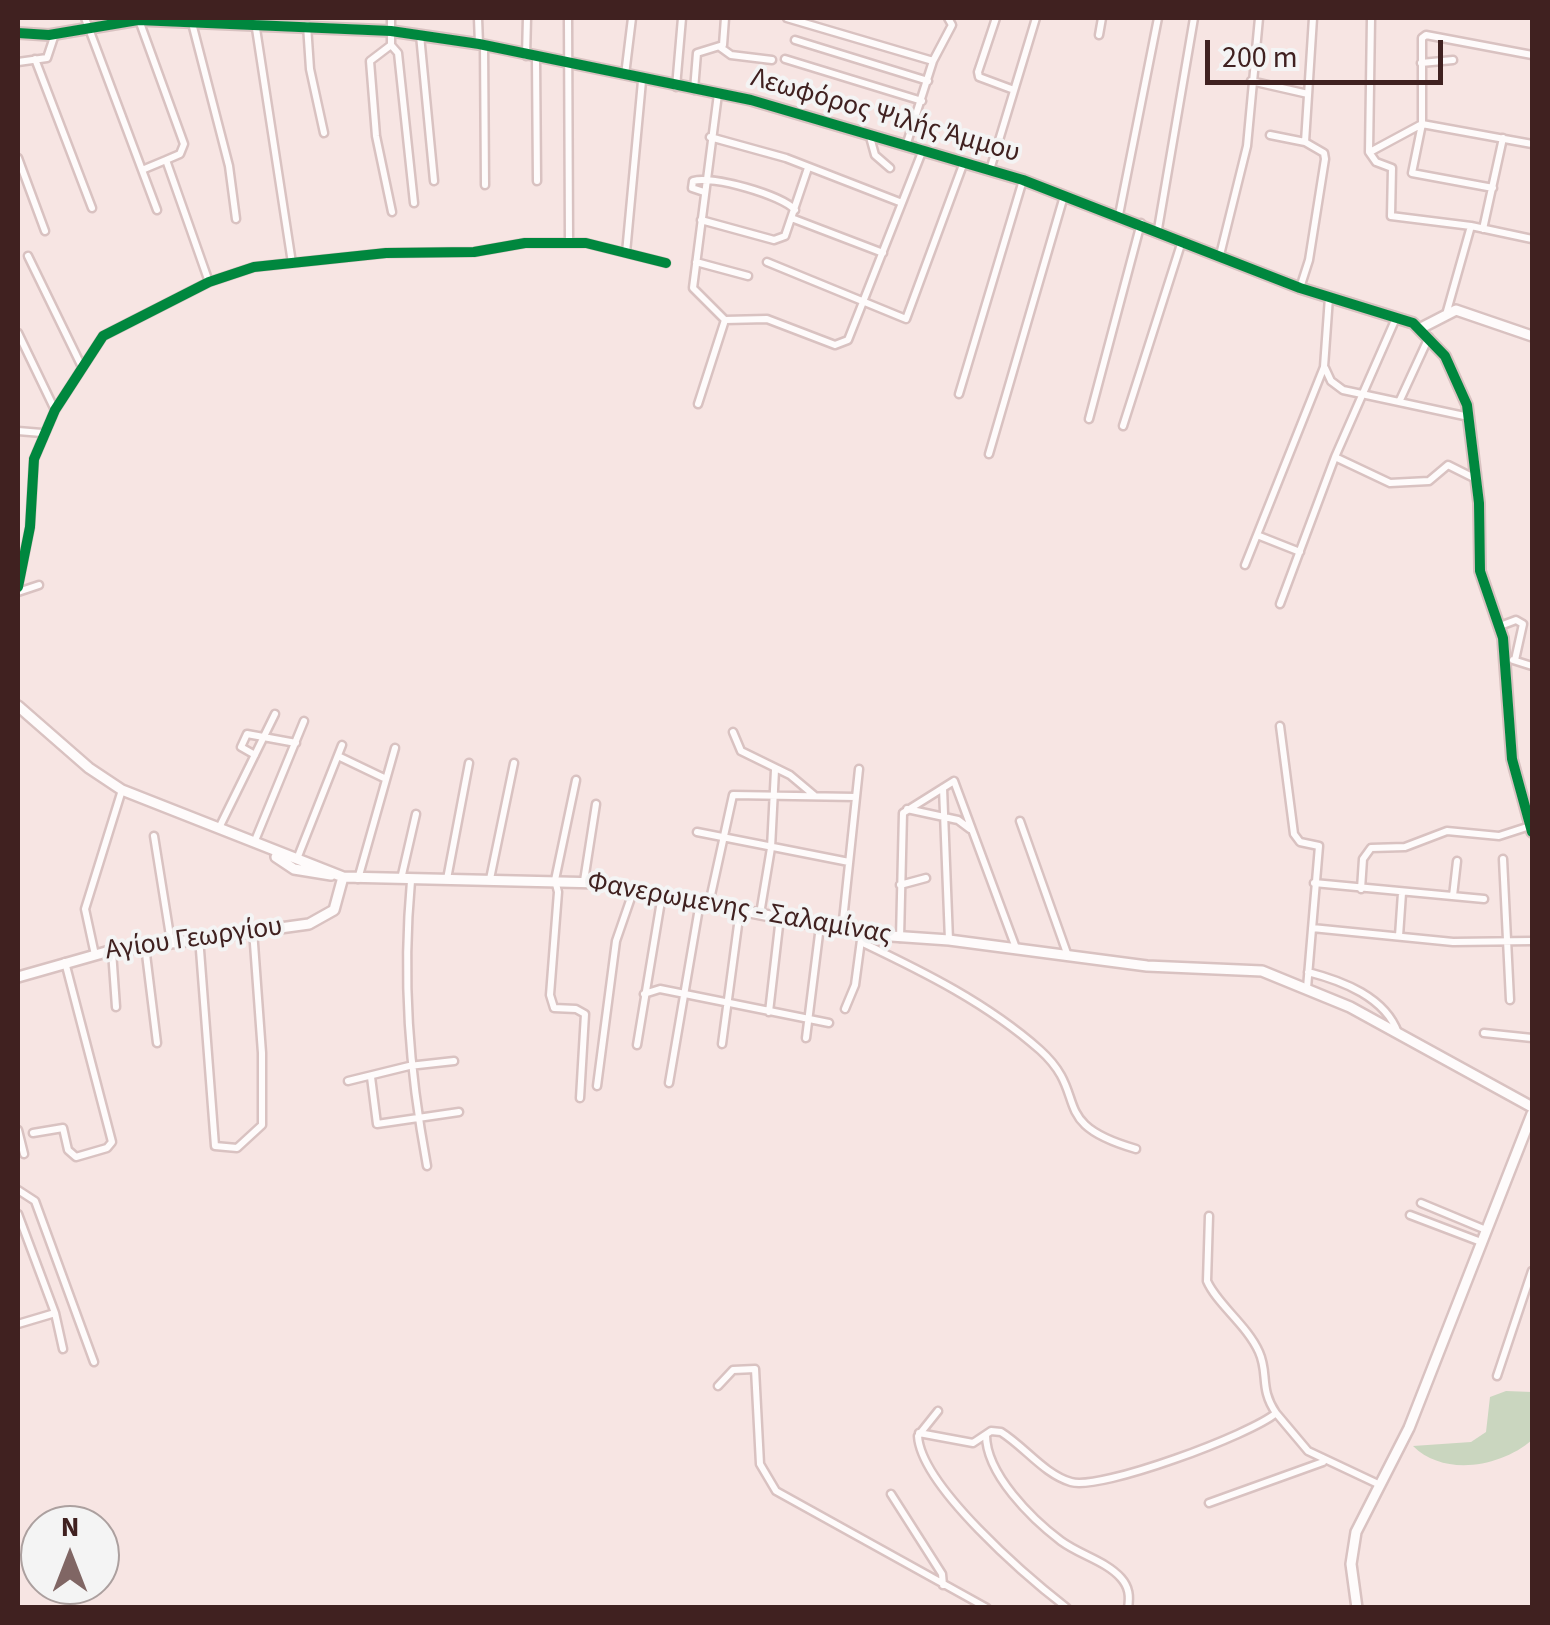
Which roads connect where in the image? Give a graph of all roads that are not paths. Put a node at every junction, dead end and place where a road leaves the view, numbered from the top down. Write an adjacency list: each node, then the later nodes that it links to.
1 (391, 18): 23 (street)
2 (478, 18): 30 (street)
3 (527, 18): 33 (street)
4 (568, 18): 41 (street)
5 (632, 18): 42 (street)
6 (682, 18): 46 (street)
7 (724, 18): 31 (street)
8 (787, 18): 38 (street)
9 (948, 18): 38 (street)
10 (996, 18): 47 (street)
11 (1036, 18): 47 (street)
12 (1102, 18): 27 (street)
13 (1158, 18): 85 (street)
14 (1194, 18): 90 (street)
15 (1259, 18): 45 (street)
16 (1313, 18): 50 (street)
17 (1371, 18): 62 (street)
18 (138, 20): 19 (street, Λεωφόρος Ψιλής Άμμου); 20 (street, Λεωφόρος Ψιλής Άμμου); 64 (street)
19 (87, 22): 25 (street, Λεωφόρος Ψιλής Άμμου); 69 (street)
20 (192, 22): 21 (street, Λεωφόρος Ψιλής Άμμου); 86 (street)
21 (255, 22): 22 (street, Λεωφόρος Ψιλής Άμμου); 102 (street)
22 (307, 24): 23 (street, Λεωφόρος Ψιλής Άμμου); 53 (street)
23 (391, 31): 26 (street, Λεωφόρος Ψιλής Άμμου); 29 (street)
24 (18, 33): 25 (street, Λεωφόρος Ψιλής Άμμου)
25 (55, 34): 35 (street)
26 (420, 35): 30 (street, Λεωφόρος Ψιλής Άμμου); 73 (street)
27 (1099, 35)
28 (795, 40): 44 (street)
29 (391, 45): 80 (street); 83 (street)
30 (481, 45): 33 (street, Λεωφόρος Ψιλής Άμμου); 75 (street)
31 (720, 47): 36 (street); 48 (street)
32 (1532, 55): 40 (street)
33 (531, 58): 41 (street, Λεωφόρος Ψιλής Άμμου); 74 (street)
34 (785, 59): 51 (street)
35 (35, 60): 39 (street); 81 (street)
36 (772, 60)
37 (1453, 60): 40 (street)
38 (933, 61): 44 (street)
39 (18, 62)
40 (1421, 63): 52 (street)
41 (568, 66): 42 (street, Λεωφόρος Ψιλής Άμμου); 95 (street)
42 (625, 76): 43 (street, Λεωφόρος Ψιλής Άμμου)
43 (642, 80): 46 (street, Λεωφόρος Ψιλής Άμμου); 96 (street)
44 (928, 80): 51 (street)
45 (1251, 80): 50 (street); 98 (street)
46 (676, 88): 48 (street, Λεωφόρος Ψιλής Άμμου)
47 (1014, 90): 70 (street)
48 (694, 91): 49 (street, Λεωφόρος Ψιλής Άμμου)
49 (718, 94): 55 (street); 56 (street, Λεωφόρος Ψιλής Άμμου)
50 (1308, 94): 58 (street)
51 (922, 101): 60 (street)
52 (1422, 124): 57 (street); 62 (street); 76 (street)
53 (324, 132)
54 (1270, 134): 58 (street)
55 (710, 137): 66 (street); 71 (street)
56 (870, 137): 60 (street, Λεωφόρος Ψιλής Άμμου); 67 (street)
57 (1504, 138): 59 (street); 76 (street)
58 (1305, 142): 106 (street)
59 (1532, 144)
60 (906, 147): 61 (street, Λεωφόρος Ψιλής Άμμου)
61 (922, 152): 65 (street, Λεωφόρος Ψιλής Άμμου); 79 (street)
62 (1368, 152): 89 (street)
63 (18, 158): 68 (street)
64 (166, 160): 69 (street); 105 (street)
65 (964, 162): 70 (street, Λεωφόρος Ψιλής Άμμου); 108 (street)
66 (808, 168): 79 (street); 84 (street)
67 (890, 168)
68 (20, 170): 92 (street)
69 (142, 170): 82 (street)
70 (990, 170): 72 (street, Λεωφόρος Ψιλής Άμμου)
71 (706, 178): 77 (street); 77 (street); 84 (street)
72 (1023, 180): 78 (street, Λεωφόρος Ψιλής Άμμου); 119 (street)
73 (434, 181)
74 (537, 181)
75 (485, 186)
76 (1494, 188): 91 (street)
77 (704, 192): 87 (street)
78 (1064, 194): 85 (street, Λεωφόρος Ψιλής Άμμου); 128 (street)
79 (902, 203): 97 (street)
80 (414, 204)
81 (92, 208)
82 (157, 210)
83 (392, 212)
84 (795, 215): 87 (street); 97 (street)
85 (1119, 215): 88 (street, Λεωφόρος Ψιλής Άμμου)
86 (236, 218)
87 (701, 220): 100 (street)
88 (1141, 223): 90 (street, Λεωφόρος Ψιλής Άμμου); 124 (street)
89 (1470, 226): 91 (street); 109 (street)
90 (1158, 229): 93 (street, Λεωφόρος Ψιλής Άμμου)
91 (1484, 229): 94 (street)
92 (46, 231)
93 (1183, 239): 98 (street, Λεωφόρος Ψιλής Άμμου); 125 (street)
94 (1532, 239)
95 (570, 242): 96 (street); 102 (street)
96 (626, 253): 103 (street)
97 (883, 253): 108 (street)
98 (1220, 255): 106 (street, Λεωφόρος Ψιλής Άμμου)
99 (18, 260): 116 (street)
100 (696, 262): 104 (street); 111 (street)
101 (766, 262): 108 (street)
102 (292, 263): 105 (street)
103 (666, 263)
104 (748, 276)
105 (209, 282): 116 (street)
106 (1300, 288): 107 (street, Λεωφόρος Ψιλής Άμμου)
107 (1329, 297): 110 (street, Λεωφόρος Ψιλής Άμμου); 117 (street)
108 (865, 300): 111 (street)
109 (1447, 311): 112 (street); 115 (street)
110 (1397, 316): 112 (street, Λεωφόρος Ψιλής Άμμου); 118 (street)
111 (725, 320): 121 (street)
112 (1420, 328): 114 (street, Λεωφόρος Ψιλής Άμμου)
113 (18, 333): 122 (street)
114 (1429, 336): 120 (street); 123 (street, Λεωφόρος Ψιλής Άμμου)
115 (1532, 336)
116 (82, 367): 122 (street)
117 (1324, 367): 118 (street); 131 (street)
118 (1364, 393): 120 (street); 129 (street)
119 (960, 394)
120 (1400, 400): 123 (street)
121 (698, 404)
122 (55, 410): 127 (street)
123 (1469, 417): 130 (street, Λεωφόρος Ψιλής Άμμου)
124 (1089, 418)
125 (1123, 426)
126 (19, 430): 127 (street)
127 (42, 433): 132 (street)
128 (989, 454)
129 (1335, 457): 130 (street); 133 (street)
130 (1477, 479): 138 (street, Λεωφόρος Ψιλής Άμμου)
131 (1257, 535): 133 (street); 134 (street)
132 (21, 544): 136 (street)
133 (1300, 552): 137 (street)
134 (1244, 565)
135 (38, 585): 136 (street)
136 (18, 590)
137 (1280, 604)
138 (1500, 626): 139 (street, Λεωφόρος Ψιλής Άμμου); 139 (street)
139 (1511, 659): 140 (street); 168 (street, Λεωφόρος Ψιλής Άμμου)
140 (1532, 666)
141 (18, 706): 159 (street, Φανερωμενης - Σαλαμίνας)
142 (275, 714): 146 (street)
143 (304, 721): 147 (street)
144 (1280, 726): 188 (street)
145 (734, 732): 155 (street)
146 (264, 737): 147 (street); 150 (street); 150 (street)
147 (296, 744): 174 (street)
148 (342, 746): 151 (street)
149 (395, 748): 156 (street)
150 (255, 755): 169 (street)
151 (338, 756): 156 (street); 177 (street)
152 (469, 762): 186 (street)
153 (514, 763): 182 (street)
154 (859, 769): 162 (street)
155 (776, 770): 160 (street); 161 (street)
156 (386, 779): 183 (street)
157 (576, 780): 184 (street)
158 (942, 788): 164 (street); 166 (street); 170 (street)
159 (122, 790): 169 (street, Φανερωμενης - Σαλαμίνας); 215 (street)
160 (773, 796): 161 (street); 173 (street); 175 (street)
161 (816, 796): 162 (street)
162 (856, 797): 179 (street)
163 (596, 804): 187 (street)
164 (906, 810): 166 (street); 189 (street)
165 (416, 814): 185 (street)
166 (944, 818): 170 (street); 208 (street)
167 (1020, 821): 216 (street)
168 (1531, 829): 190 (street)
169 (218, 830): 174 (street, Φανερωμενης - Σαλαμίνας)
170 (972, 831): 213 (street)
171 (697, 832): 173 (street)
172 (154, 836): 211 (street)
173 (724, 837): 175 (street); 196 (street)
174 (258, 846): 177 (street, Φανερωμενης - Σαλαμίνας); 180 (street)
175 (770, 848): 179 (street); 198 (street)
176 (1503, 859): 209 (street)
177 (297, 860): 180 (street, Φανερωμενης - Σαλαμίνας)
178 (1457, 860): 194 (street)
179 (849, 862): 203 (street)
180 (339, 876): 183 (street, Φανερωμενης - Σαλαμίνας); 201 (street, Αγίου Γεωργίου)
181 (926, 878): 189 (street)
182 (490, 879): 184 (street, Φανερωμενης - Σαλαμίνας); 186 (street, Φανερωμενης - Σαλαμίνας)
183 (358, 880): 185 (street, Φανερωμενης - Σαλαμίνας)
184 (555, 880): 187 (street, Φανερωμενης - Σαλαμίνας); 243 (street)
185 (406, 881): 186 (street, Φανερωμενης - Σαλαμίνας); 238 (street)
186 (446, 881)
187 (584, 881): 191 (street, Φανερωμενης - Σαλαμίνας)
188 (1314, 883): 190 (street); 202 (street)
189 (900, 885): 207 (street)
190 (1361, 888): 192 (street)
191 (634, 889): 193 (street, Φανερωμενης - Σαλαμίνας); 242 (street)
192 (1402, 893): 194 (street); 204 (street)
193 (662, 895): 196 (street, Φανερωμενης - Σαλαμίνας); 221 (street)
194 (1454, 896): 195 (street)
195 (1484, 899)
196 (705, 903): 197 (street, Φανερωμενης - Σαλαμίνας); 222 (street)
197 (740, 910): 198 (street, Φανερωμενης - Σαλαμίνας); 224 (street)
198 (760, 914): 199 (street, Φανερωμενης - Σαλαμίνας)
199 (780, 917): 200 (street, Φανερωμενης - Σαλαμίνας); 227 (street)
200 (820, 926): 203 (street, Φανερωμενης - Σαλαμίνας); 228 (street)
201 (252, 928): 205 (street, Αγίου Γεωργίου); 205 (street)
202 (1312, 928): 204 (street); 218 (street)
203 (842, 930): 206 (street, Φανερωμενης - Σαλαμίνας)
204 (1398, 936): 209 (street)
205 (200, 937): 211 (street, Αγίου Γεωργίου)
206 (861, 938): 207 (street, Φανερωμενης - Σαλαμίνας); 226 (street); 249 (street)
207 (900, 938): 208 (street, Φανερωμενης - Σαλαμίνας)
208 (948, 940): 213 (street, Φανερωμενης - Σαλαμίνας)
209 (1507, 940): 210 (street); 223 (street)
210 (1532, 941)
211 (171, 942): 212 (street, Αγίου Γεωργίου)
212 (145, 946): 214 (street, Αγίου Γεωργίου); 234 (street)
213 (1016, 948): 216 (street, Φανερωμενης - Σαλαμίνας)
214 (112, 952): 215 (street, Αγίου Γεωργίου); 225 (street)
215 (95, 955): 217 (street, Αγίου Γεωργίου)
216 (1068, 957): 220 (street, Φανερωμενης - Σαλαμίνας)
217 (65, 961): 219 (street, Αγίου Γεωργίου); 248 (street)
218 (1308, 972): 220 (street); 230 (street)
219 (18, 976)
220 (1307, 988): 230 (street, Φανερωμενης - Σαλαμίνας)
221 (644, 994): 222 (street); 236 (street)
222 (686, 996): 224 (street); 241 (street)
223 (1510, 1000)
224 (727, 1003): 227 (street); 235 (street)
225 (116, 1007)
226 (845, 1009)
227 (769, 1012): 228 (street)
228 (808, 1019): 229 (street); 232 (street)
229 (829, 1023)
230 (1398, 1033): 244 (street, Φανερωμενης - Σαλαμίνας)
231 (1484, 1033): 233 (street)
232 (806, 1038)
233 (1532, 1038)
234 (157, 1043)
235 (722, 1044)
236 (637, 1045)
237 (454, 1061): 238 (street)
238 (410, 1066): 239 (street); 246 (street)
239 (371, 1077): 240 (street); 246 (street)
240 (348, 1081)
241 (668, 1084)
242 (597, 1086)
243 (580, 1098)
244 (1532, 1111): 257 (street)
245 (459, 1112): 246 (street)
246 (418, 1117): 251 (street)
247 (18, 1130): 250 (street)
248 (33, 1133)
249 (1136, 1149)
250 (24, 1154)
251 (426, 1166)
252 (18, 1190): 264 (street)
253 (1420, 1203): 257 (street)
254 (18, 1214): 261 (street)
255 (1410, 1214): 258 (street)
256 (1209, 1216): 268 (street)
257 (1486, 1230): 258 (street)
258 (1481, 1242): 272 (street)
259 (1532, 1271): 260 (street)
260 (1528, 1298): 265 (street)
261 (56, 1313): 262 (street); 263 (street)
262 (18, 1324)
263 (64, 1350)
264 (94, 1362)
265 (1496, 1376)
266 (718, 1386): 275 (street)
267 (938, 1411): 269 (street)
268 (1276, 1412): 270 (street); 271 (street)
269 (919, 1433): 270 (street); 277 (street)
270 (986, 1435): 278 (street)
271 (1325, 1462): 272 (street); 274 (street)
272 (1378, 1484): 279 (street)
273 (891, 1494): 275 (street)
274 (1209, 1503)
275 (943, 1585): 276 (street)
276 (987, 1608)
277 (1067, 1608)
278 (1128, 1608)
279 (1357, 1608)

